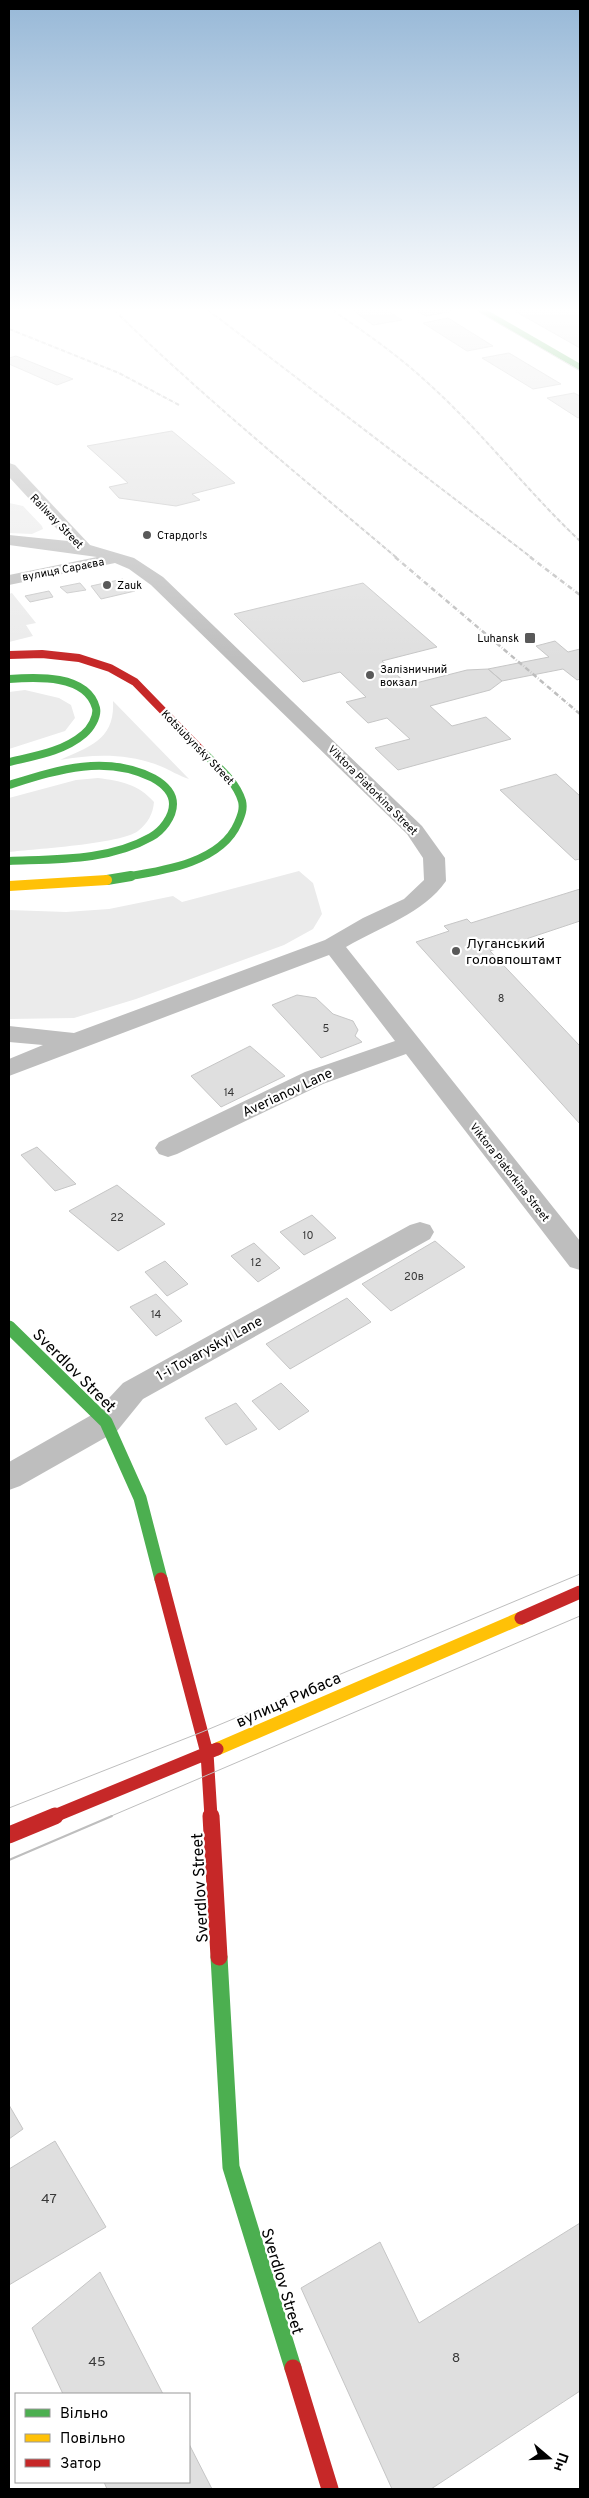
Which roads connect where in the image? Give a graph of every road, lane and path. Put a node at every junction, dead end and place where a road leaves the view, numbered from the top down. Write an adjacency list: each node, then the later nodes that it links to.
1 (9, 468): 3 (street, Railway Street)
2 (9, 540): 3 (street, Viktora Piatorkina Street)
3 (86, 550): 4 (street, Viktora Piatorkina Street); 5 (street)
4 (118, 558): 6 (street, вулиця Сараєва); 13 (street, Viktora Piatorkina Street)
5 (9, 566)
6 (9, 580)
7 (9, 655): 12 (street, Kotsiubynsky Street)
8 (9, 679): 9 (street)
9 (9, 762)
10 (9, 785): 11 (street)
11 (9, 861)
12 (9, 886)
13 (333, 945): 15 (street); 16 (street, Viktora Piatorkina Street)
14 (9, 1034): 15 (street)
15 (76, 1040): 17 (street)
16 (410, 1044): 18 (street, Averianov Lane); 20 (street, Viktora Piatorkina Street)
17 (9, 1068)
18 (168, 1148)
19 (420, 1232): 22 (street, 1-i Tovaryskyi Lane)
20 (580, 1260)
21 (9, 1327): 22 (street, Sverdlov Street)
22 (106, 1422): 23 (street, 1-i Tovaryskyi Lane); 25 (street, Sverdlov Street)
23 (9, 1477)
24 (580, 1592): 25 (street, вулиця Рибаса)
25 (207, 1753): 26 (street, вулиця Рибаса); 27 (street, Sverdlov Street)
26 (9, 1835)
27 (330, 2489)

